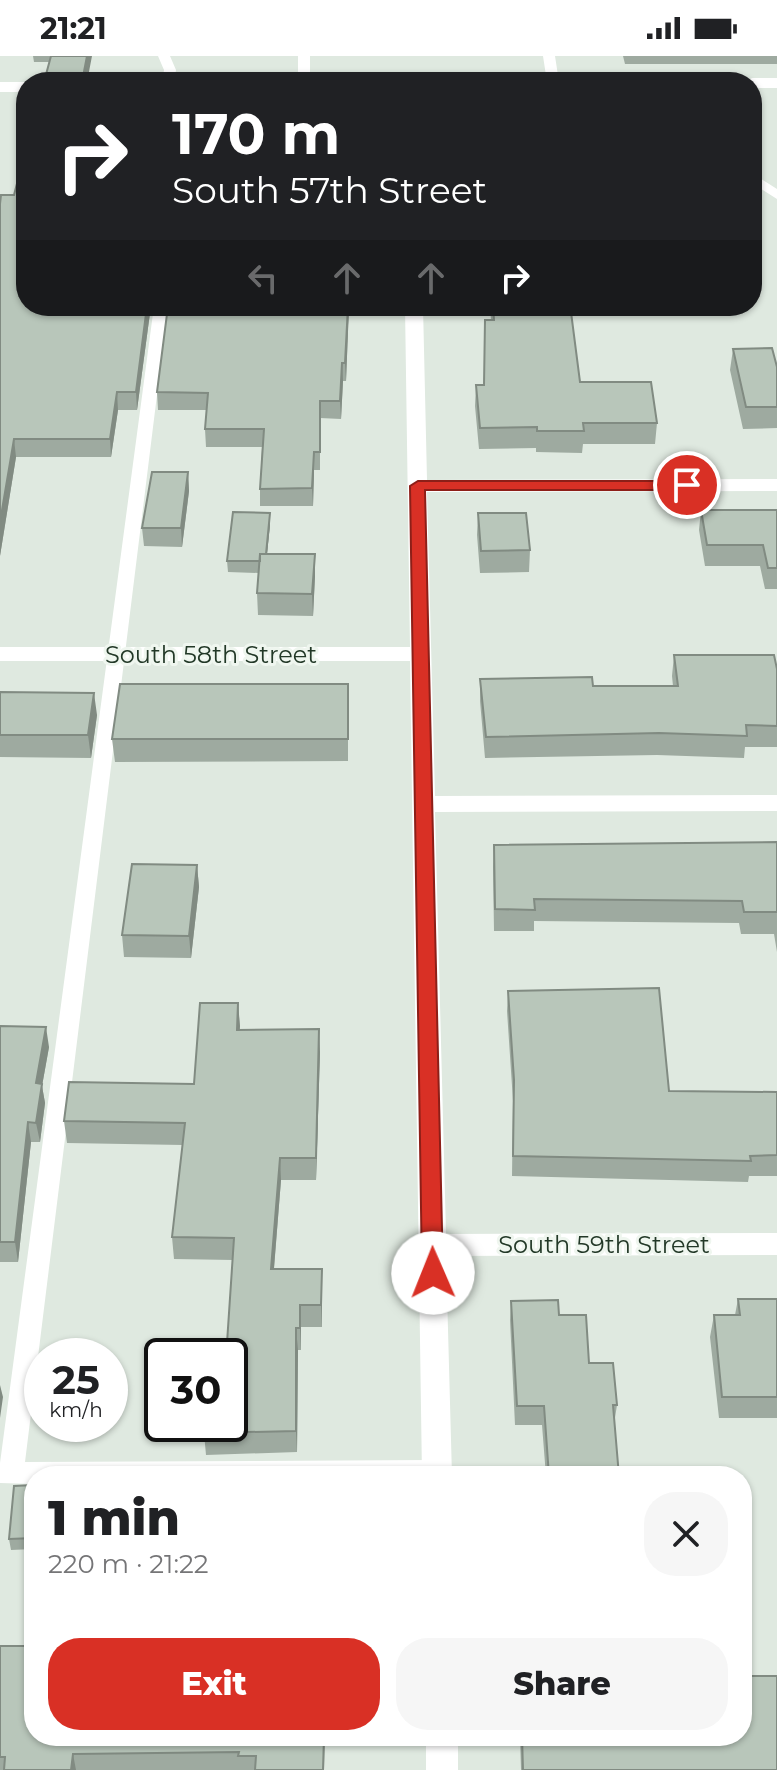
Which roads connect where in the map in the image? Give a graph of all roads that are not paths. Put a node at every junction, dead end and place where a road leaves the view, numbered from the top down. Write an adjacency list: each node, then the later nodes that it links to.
1 (160, 316): 6 (lane)
2 (414, 316): 4 (street)
3 (777, 485): 4 (street)
4 (418, 486): 7 (street)
5 (0, 654): 6 (street, South 58th Street)
6 (116, 654): 7 (street, South 58th Street); 13 (lane)
7 (422, 654): 9 (street)
8 (777, 803): 9 (street)
9 (424, 804): 11 (street)
10 (777, 1244): 11 (street, South 59th Street)
11 (432, 1245): 12 (street)
12 (437, 1466)
13 (6, 1473)
14 (442, 1746): 15 (street)
15 (442, 1770)

